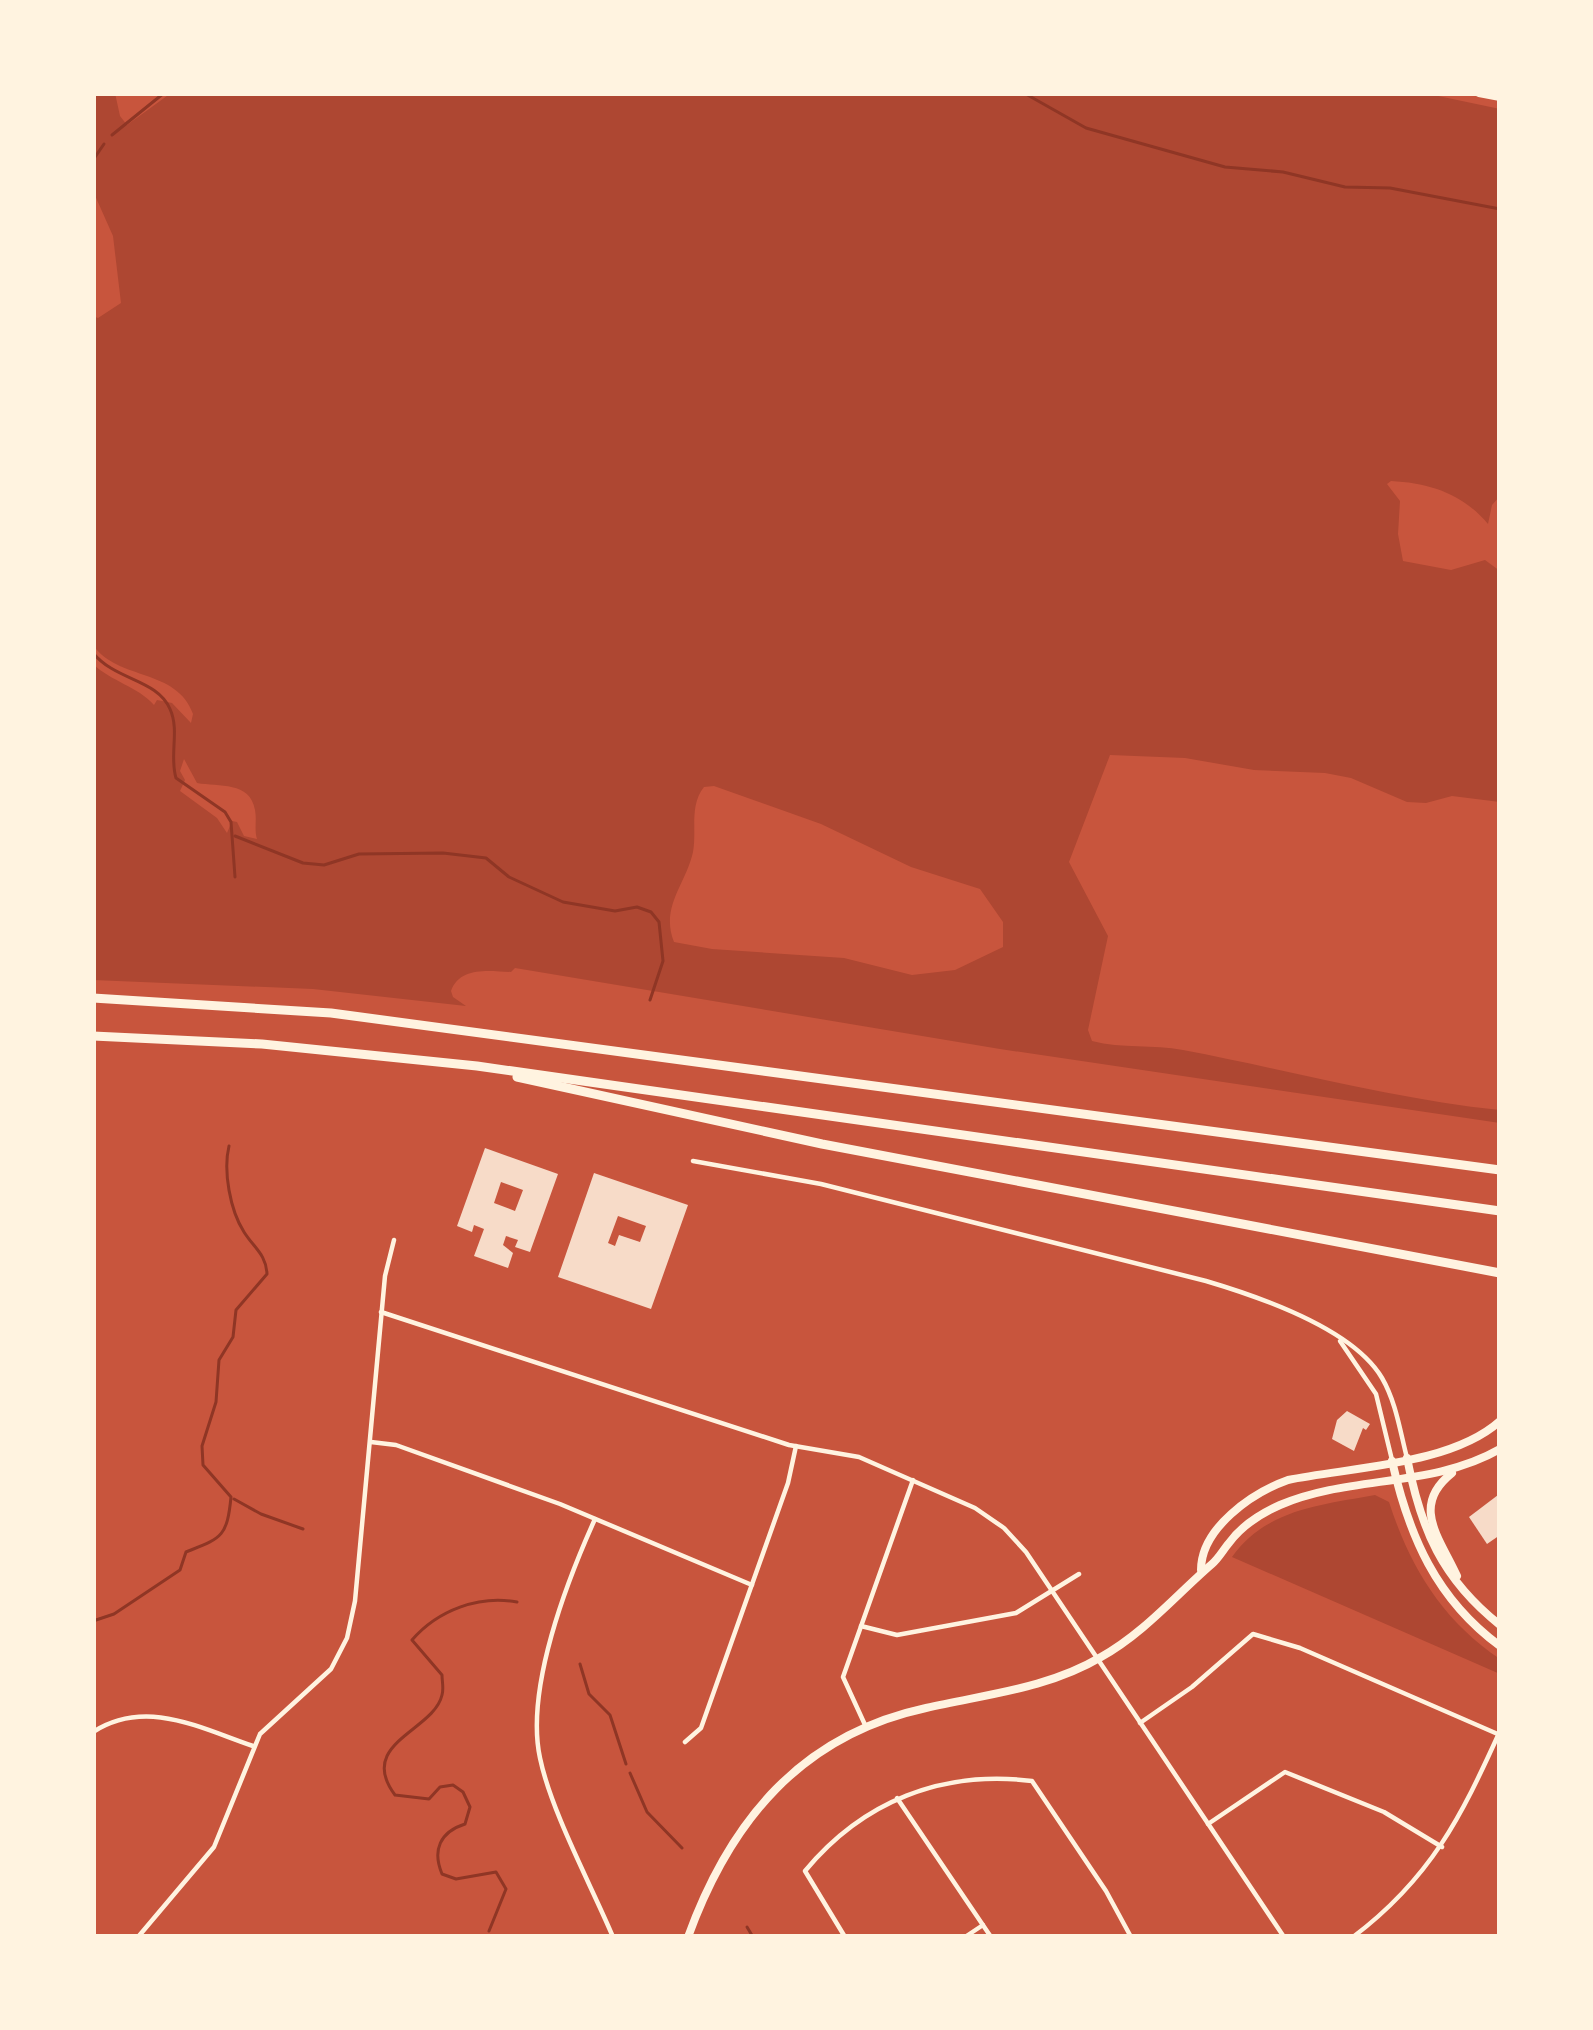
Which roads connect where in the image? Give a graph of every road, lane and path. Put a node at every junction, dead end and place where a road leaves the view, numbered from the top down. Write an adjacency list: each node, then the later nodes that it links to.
1 (1479, 93): 2 (main road)
2 (1500, 98)
3 (93, 998): 7 (highway)
4 (93, 1036): 5 (highway)
5 (477, 1066): 8 (highway); 10 (highway)
6 (693, 1161): 12 (street)
7 (1500, 1170)
8 (1500, 1211)
9 (394, 1240): 11 (street)
10 (1500, 1276)
11 (381, 1312): 14 (street); 15 (street)
12 (1340, 1341): 17 (street); 18 (street)
13 (1500, 1421): 17 (main road)
14 (369, 1442): 23 (street); 38 (street)
15 (796, 1446): 21 (street); 26 (street)
16 (1500, 1450): 19 (main road)
17 (1407, 1458): 18 (main road); 20 (main road)
18 (1392, 1461): 22 (main road); 24 (main road)
19 (1455, 1470): 20 (main road); 27 (main road)
20 (1411, 1478): 22 (main road); 27 (main road)
21 (913, 1480): 28 (street); 30 (street)
22 (1396, 1480): 24 (main road); 31 (main road)
23 (595, 1519): 26 (street); 44 (street)
24 (1201, 1570): 32 (main road)
25 (1079, 1574): 28 (street)
26 (752, 1585): 37 (street)
27 (1462, 1588): 29 (main road)
28 (1052, 1592): 30 (street); 32 (street)
29 (1500, 1625)
30 (861, 1626): 34 (street)
31 (1500, 1646)
32 (1097, 1660): 33 (street); 34 (main road)
33 (1140, 1723): 36 (street); 40 (street)
34 (866, 1727): 45 (main road)
35 (93, 1732): 38 (street)
36 (1499, 1733): 41 (street)
37 (685, 1742)
38 (254, 1746): 43 (street)
39 (897, 1798): 42 (street); 46 (street); 49 (street)
40 (1208, 1824): 41 (street); 50 (street)
41 (1442, 1847): 51 (street)
42 (983, 1925): 47 (street); 48 (street)
43 (138, 1937)
44 (613, 1937)
45 (688, 1937)
46 (845, 1937)
47 (964, 1937)
48 (991, 1937)
49 (1131, 1937)
50 (1284, 1937)
51 (1353, 1937)

